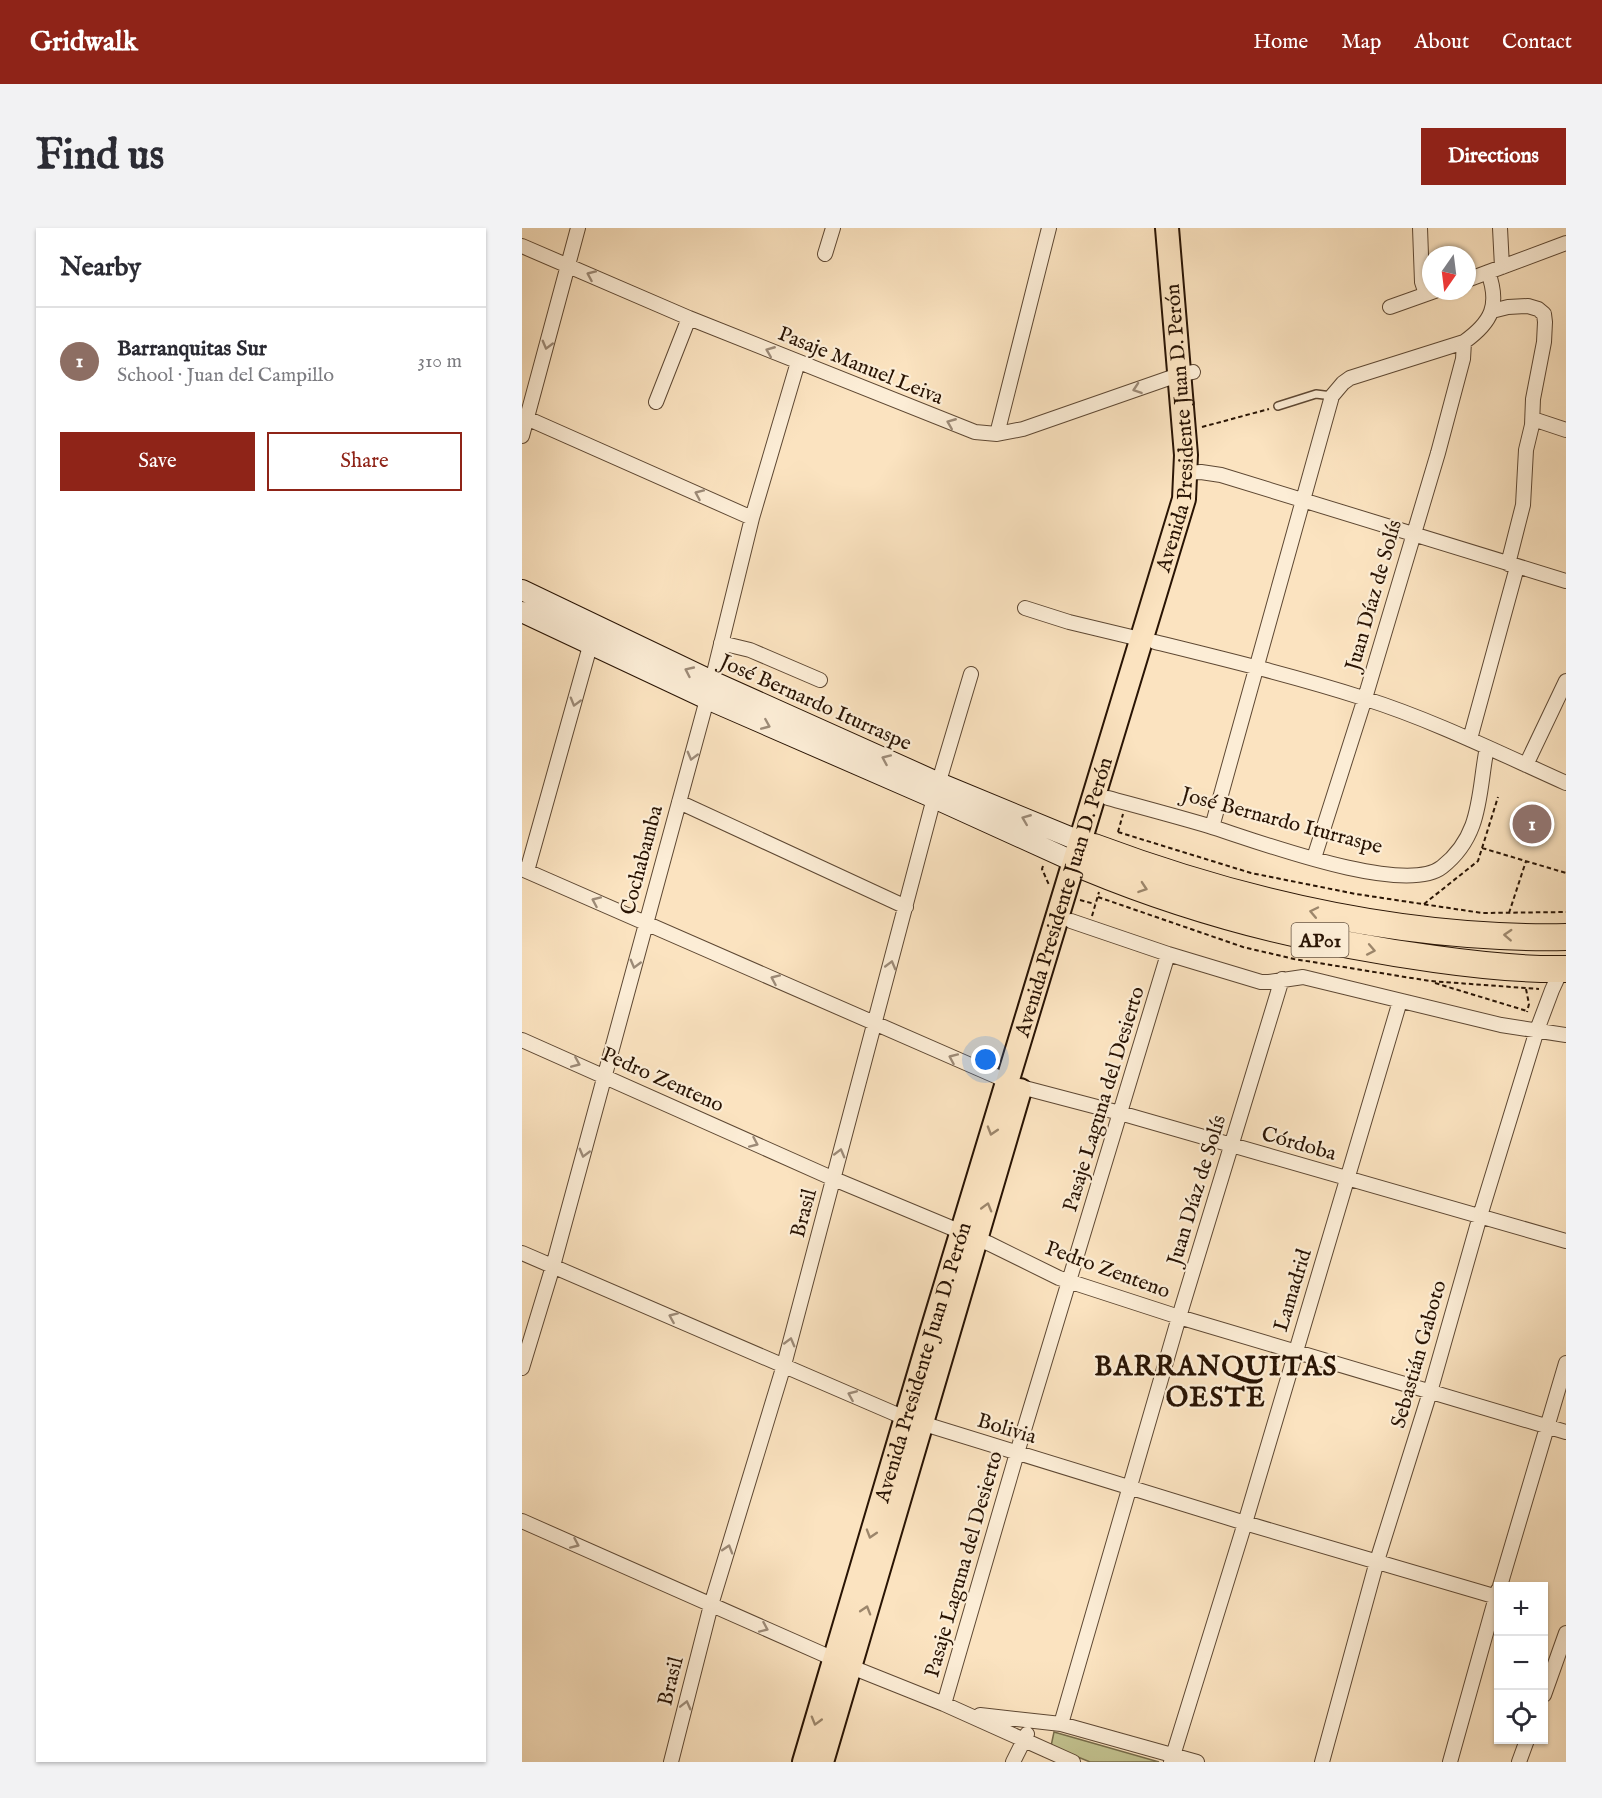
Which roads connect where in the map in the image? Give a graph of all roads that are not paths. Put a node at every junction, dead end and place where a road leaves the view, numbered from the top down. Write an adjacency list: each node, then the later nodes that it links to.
1 (578, 228): 11 (street)
2 (832, 228): 10 (street)
3 (1049, 228): 29 (street)
4 (1167, 228): 22 (main road, Avenida Presidente Juan D. Perón)
5 (1183, 228): 22 (main road, Avenida Presidente Juan D. Perón)
6 (1420, 228): 15 (street)
7 (1500, 228): 12 (street)
8 (1566, 243): 12 (street)
9 (522, 246): 11 (street, Pasaje Manuel Leiva)
10 (825, 254)
11 (569, 265): 19 (street, Pasaje Manuel Leiva, one-way to 11); 26 (street, one-way to 26)
12 (1502, 267): 13 (street)
13 (1488, 272): 14 (street); 18 (street)
14 (1476, 276)
15 (1422, 282)
16 (1422, 296): 17 (street)
17 (1390, 308)
18 (1492, 311): 20 (street); 27 (street)
19 (689, 318): 21 (street, Pasaje Manuel Leiva, one-way to 19); 24 (street)
20 (1464, 342): 23 (street); 34 (street, Juan Díaz de Solís)
21 (798, 362): 29 (street, Pasaje Manuel Leiva, one-way to 21); 33 (street, Cochabamba)
22 (1186, 373): 29 (street, Pasaje Manuel Leiva, one-way to 29); 31 (main road, Avenida Presidente Juan D. Perón); 31 (main road, Avenida Presidente Juan D. Perón)
23 (1332, 396): 25 (lane); 32 (street)
24 (656, 402)
25 (1278, 406)
26 (524, 417): 30 (street); 33 (street, one-way to 26)
27 (1533, 419): 28 (street); 35 (street)
28 (1566, 429)
29 (997, 434)
30 (522, 436)
31 (1194, 472): 32 (street); 40 (main road, Avenida Presidente Juan D. Perón)
32 (1302, 500): 34 (street); 43 (street)
33 (752, 518): 41 (street, Cochabamba)
34 (1413, 535): 35 (street); 48 (street, Juan Díaz de Solís)
35 (1513, 566): 36 (street); 49 (street)
36 (1566, 580)
37 (522, 590): 47 (main road, José Bernardo Iturraspe, one-way to 37)
38 (1025, 608): 40 (street)
39 (522, 612): 42 (main road, José Bernardo Iturraspe)
40 (1147, 641): 43 (street); 54 (main road, Avenida Presidente Juan D. Perón); 58 (main road, Avenida Presidente Juan D. Perón)
41 (721, 643): 45 (street); 47 (street, Cochabamba)
42 (590, 646): 47 (main road, José Bernardo Iturraspe); 59 (street, one-way to 59)
43 (1256, 667): 48 (street); 56 (street)
44 (971, 674): 53 (street, Brasil)
45 (820, 680)
46 (1566, 681): 51 (street)
47 (709, 690): 53 (main road, José Bernardo Iturraspe); 55 (street, Cochabamba, one-way to 55)
48 (1365, 698): 49 (street); 57 (street, Juan Díaz de Solís)
49 (1470, 739): 50 (street)
50 (1487, 747): 51 (street); 57 (street, José Bernardo Iturraspe)
51 (1526, 765): 52 (street)
52 (1566, 783)
53 (937, 791): 58 (main road, José Bernardo Iturraspe, one-way to 53); 58 (main road, José Bernardo Iturraspe); 61 (street, Brasil)
54 (1117, 800): 56 (street, José Bernardo Iturraspe); 58 (main road, Avenida Presidente Juan D. Perón)
55 (679, 802): 61 (street); 62 (street, Cochabamba)
56 (1212, 827): 57 (street, José Bernardo Iturraspe)
57 (1314, 858)
58 (1088, 859): 60 (main road, Avenida Presidente Juan D. Perón); 64 (highway, AP01, one-way to 58); 66 (highway, AP01, one-way to 66)
59 (525, 870): 62 (street, Córdoba, one-way to 59)
60 (1079, 899): 63 (main road, Avenida Presidente Juan D. Perón); 74 (main road, Avenida Presidente Juan D. Perón)
61 (906, 907): 69 (street, Brasil, one-way to 61)
62 (646, 923): 69 (street, Córdoba, one-way to 62); 73 (street, Cochabamba, one-way to 73)
63 (1080, 923): 65 (street); 74 (main road, Avenida Presidente Juan D. Perón)
64 (1566, 937)
65 (1168, 954): 67 (street); 75 (street, Pasaje Laguna del Desierto)
66 (1565, 966): 70 (street, Sebastián Gaboto)
67 (1282, 979): 68 (street); 76 (street, Juan Díaz de Solís)
68 (1400, 1001): 70 (street); 78 (street, Lamadrid)
69 (875, 1023): 74 (street, Córdoba, one-way to 69); 77 (street, Brasil, one-way to 69)
70 (1537, 1030): 71 (street); 79 (street, Sebastián Gaboto)
71 (1566, 1035)
72 (522, 1040): 73 (street, Pedro Zenteno, one-way to 73)
73 (605, 1076): 77 (street, Pedro Zenteno, one-way to 77); 83 (street, Cochabamba, one-way to 83)
74 (1014, 1084): 75 (street, Córdoba); 80 (main road, Avenida Presidente Juan D. Perón)
75 (1120, 1113): 76 (street, Córdoba); 84 (street, Pasaje Laguna del Desierto)
76 (1232, 1146): 78 (street, Córdoba); 85 (street, Juan Díaz de Solís)
77 (834, 1179): 80 (street, Pedro Zenteno); 88 (street, Brasil, one-way to 77)
78 (1348, 1179): 79 (street, Córdoba); 86 (street, Lamadrid)
79 (1480, 1216): 81 (street, Córdoba); 90 (street, Sebastián Gaboto)
80 (970, 1236): 84 (street, Pedro Zenteno); 91 (main road, Avenida Presidente Juan D. Perón)
81 (1566, 1241)
82 (522, 1253): 83 (street, Bolivia)
83 (553, 1266): 88 (street, Bolivia, one-way to 83); 89 (street, Cochabamba)
84 (1070, 1282): 85 (street, Pedro Zenteno); 94 (street, Pasaje Laguna del Desierto)
85 (1179, 1317): 86 (street, Pedro Zenteno); 95 (street, Juan Díaz de Solís)
86 (1295, 1351): 90 (street, Pedro Zenteno); 97 (street, Lamadrid)
87 (1566, 1363): 92 (street)
88 (784, 1365): 91 (street, Bolivia, one-way to 88); 101 (street, Brasil, one-way to 88)
89 (522, 1368)
90 (1430, 1392): 92 (street, Pedro Zenteno); 98 (street, Sebastián Gaboto)
91 (914, 1421): 94 (street, Bolivia); 104 (main road, Avenida Presidente Juan D. Perón)
92 (1547, 1426): 93 (street, Pedro Zenteno); 99 (street)
93 (1566, 1432)
94 (1017, 1453): 95 (street, Bolivia); 106 (street, Pasaje Laguna del Desierto)
95 (1130, 1488): 97 (street, Bolivia); 109 (street, Juan Díaz de Solís)
96 (522, 1521): 101 (street, one-way to 101)
97 (1245, 1523): 98 (street, Bolivia); 112 (street, Lamadrid)
98 (1377, 1561): 100 (street, Bolivia); 119 (street, Sebastián Gaboto)
99 (1501, 1582)
100 (1494, 1590)
101 (711, 1605): 104 (street, one-way to 104); 113 (street, Brasil, one-way to 101)
102 (1494, 1605): 120 (street)
103 (1566, 1634): 105 (street)
104 (841, 1663): 106 (street); 114 (main road, Avenida Presidente Juan D. Perón, one-way to 114); 115 (main road, Avenida Presidente Juan D. Perón)
105 (1546, 1690)
106 (944, 1704): 107 (street)
107 (964, 1713): 108 (street); 110 (street)
108 (1033, 1722): 109 (street); 110 (street)
109 (1061, 1724): 112 (street)
110 (1024, 1740): 116 (street); 117 (street)
111 (1526, 1744): 121 (street)
112 (1172, 1759): 118 (street)
113 (671, 1762)
114 (804, 1762)
115 (822, 1762)
116 (1013, 1762)
117 (1073, 1762)
118 (1197, 1762)
119 (1322, 1762)
120 (1450, 1762)
121 (1519, 1762)

